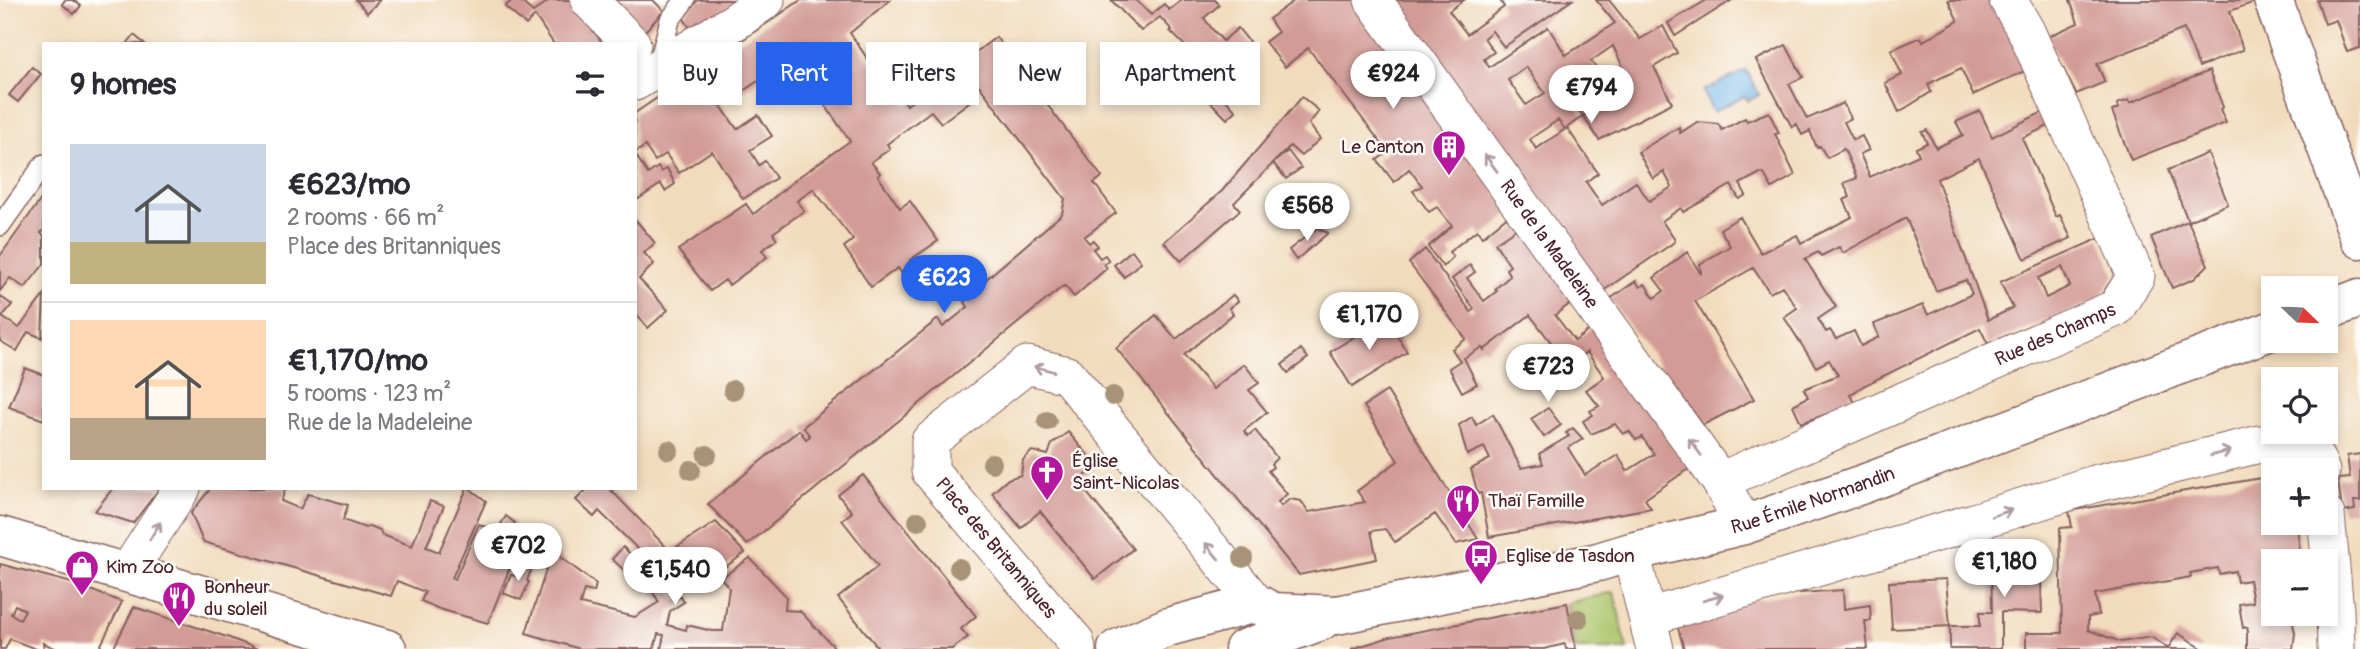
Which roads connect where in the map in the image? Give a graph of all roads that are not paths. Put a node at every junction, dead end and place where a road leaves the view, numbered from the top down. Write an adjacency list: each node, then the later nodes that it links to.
1 (589, 0): 7 (street)
2 (685, 0): 8 (lane)
3 (766, 0): 8 (street)
4 (1373, 0): 16 (street, Rue de la Madeleine, one-way to 4)
5 (2008, 0): 16 (street, Rue des Champs)
6 (2273, 0): 11 (main road)
7 (625, 42)
8 (640, 60)
9 (42, 167): 10 (lane)
10 (0, 226)
11 (2360, 239)
12 (2360, 298): 13 (main road)
13 (2338, 306)
14 (2261, 335): 18 (main road, Rue Émile Normandin)
15 (2316, 458): 25 (street, one-way to 15)
16 (1720, 481): 18 (street, Rue de la Madeleine)
17 (181, 490): 22 (street, one-way to 17)
18 (1744, 525): 21 (main road, Rue Émile Normandin)
19 (2328, 535): 31 (street)
20 (0, 536): 22 (main road)
21 (1631, 552): 24 (main road, Rue Émile Normandin); 25 (street)
22 (127, 573): 26 (main road)
23 (1256, 603): 24 (main road, Rue Émile Normandin); 28 (street, Place des Britanniques, one-way to 28); 29 (main road)
24 (1337, 615): 30 (main road, Rue Émile Normandin)
25 (1651, 633)
26 (340, 643): 27 (main road)
27 (387, 649)
28 (1077, 649)
29 (1117, 649)
30 (1244, 649)
31 (2336, 649)

